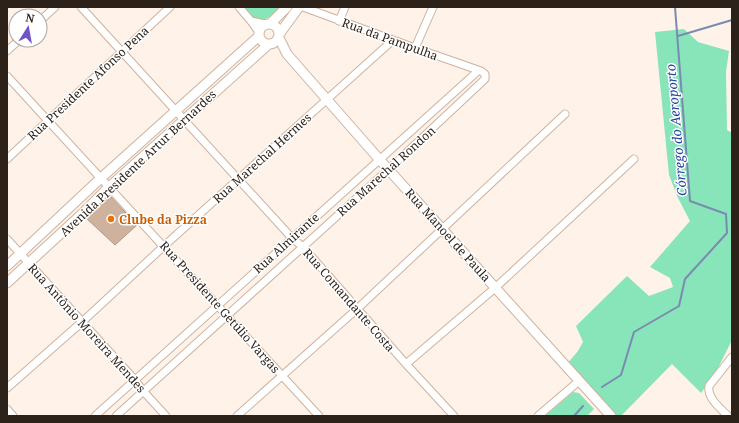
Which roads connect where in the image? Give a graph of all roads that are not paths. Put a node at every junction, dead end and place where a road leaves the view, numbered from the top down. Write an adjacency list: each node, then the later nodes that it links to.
1 (81, 7): 16 (street, Rua Comandante Costa)
2 (170, 7): 16 (street, Rua Presidente Afonso Pena)
3 (239, 7): 9 (street)
4 (287, 7): 11 (main road)
5 (299, 7): 13 (main road, Avenida Presidente Artur Bernardes)
6 (303, 7): 10 (street, Rua da Pampulha)
7 (345, 7): 10 (street)
8 (433, 7): 15 (street)
9 (251, 20): 11 (street); 12 (street)
10 (339, 20): 14 (street, Rua da Pampulha)
11 (268, 24): 12 (main road); 13 (main road)
12 (259, 34): 13 (main road); 20 (main road, Avenida Presidente Artur Bernardes)
13 (275, 40): 19 (main road, Rua Manoel de Paula); 23 (main road, Avenida Presidente Artur Bernardes)
14 (393, 40): 15 (street, Rua da Pampulha); 19 (street, Rua Marechal Hermes)
15 (415, 48): 17 (street, Rua da Pampulha)
16 (122, 52): 20 (street, Rua Comandante Costa); 22 (street, Rua Presidente Afonso Pena)
17 (478, 71): 25 (street, Rua Almirante); 27 (street, Rua Marechal Rondon)
18 (7, 76): 22 (street, Rua Presidente Getúlio Vargas)
19 (327, 100): 25 (main road, Rua Manoel de Paula); 29 (street, Rua Marechal Hermes)
20 (176, 111): 23 (street, Rua Comandante Costa); 28 (main road, Avenida Presidente Artur Bernardes)
21 (565, 114): 31 (street)
22 (48, 120): 24 (street, Rua Presidente Afonso Pena); 28 (street, Rua Presidente Getúlio Vargas)
23 (184, 120): 29 (street, Rua Comandante Costa); 30 (main road, Avenida Presidente Artur Bernardes)
24 (7, 159)
25 (379, 159): 27 (main road, Rua Manoel de Paula); 32 (street, Rua Almirante)
26 (634, 159): 40 (street)
27 (389, 169): 31 (main road, Rua Manoel de Paula); 35 (street, Rua Marechal Rondon)
28 (101, 178): 30 (street, Rua Presidente Getúlio Vargas); 36 (main road, Avenida Presidente Artur Bernardes)
29 (239, 179): 32 (street, Rua Comandante Costa); 34 (street, Rua Marechal Hermes)
30 (109, 187): 34 (street, Rua Presidente Getúlio Vargas); 37 (main road, Avenida Presidente Artur Bernardes)
31 (443, 229): 40 (main road, Rua Manoel de Paula); 42 (street)
32 (292, 238): 35 (street, Rua Comandante Costa); 41 (street, Rua Almirante)
33 (7, 239): 36 (street, Rua Antônio Moreira Mendes)
34 (164, 246): 41 (street, Rua Presidente Getúlio Vargas); 44 (street, Rua Marechal Hermes)
35 (303, 247): 42 (street, Rua Comandante Costa); 43 (street, Rua Marechal Rondon)
36 (20, 254): 37 (street, Rua Antônio Moreira Mendes); 38 (main road, Avenida Presidente Artur Bernardes)
37 (29, 263): 39 (main road, Avenida Presidente Artur Bernardes); 44 (street, Rua Antônio Moreira Mendes)
38 (7, 266)
39 (7, 283)
40 (495, 288): 46 (street); 49 (main road, Rua Manoel de Paula)
41 (217, 305): 43 (street, Rua Presidente Getúlio Vargas); 48 (street, Rua Almirante)
42 (357, 309): 46 (street, Rua Comandante Costa); 47 (street)
43 (227, 315): 47 (street, Rua Presidente Getúlio Vargas); 51 (street, Rua Marechal Rondon)
44 (82, 322): 48 (street, Rua Antônio Moreira Mendes); 50 (street, Rua Marechal Hermes)
45 (732, 357): 62 (street)
46 (406, 364): 59 (street, Rua Comandante Costa)
47 (282, 376): 57 (street); 58 (street, Rua Presidente Getúlio Vargas)
48 (135, 380): 51 (street, Rua Antônio Moreira Mendes); 54 (street, Rua Almirante)
49 (578, 381): 60 (street); 61 (main road, Rua Manoel de Paula)
50 (7, 388)
51 (143, 391): 55 (street, Rua Marechal Rondon); 56 (street, Rua Antônio Moreira Mendes)
52 (7, 409): 53 (street)
53 (14, 416)
54 (95, 416)
55 (116, 416)
56 (166, 416)
57 (237, 416)
58 (319, 416)
59 (454, 416)
60 (538, 416)
61 (611, 416)
62 (728, 416)

